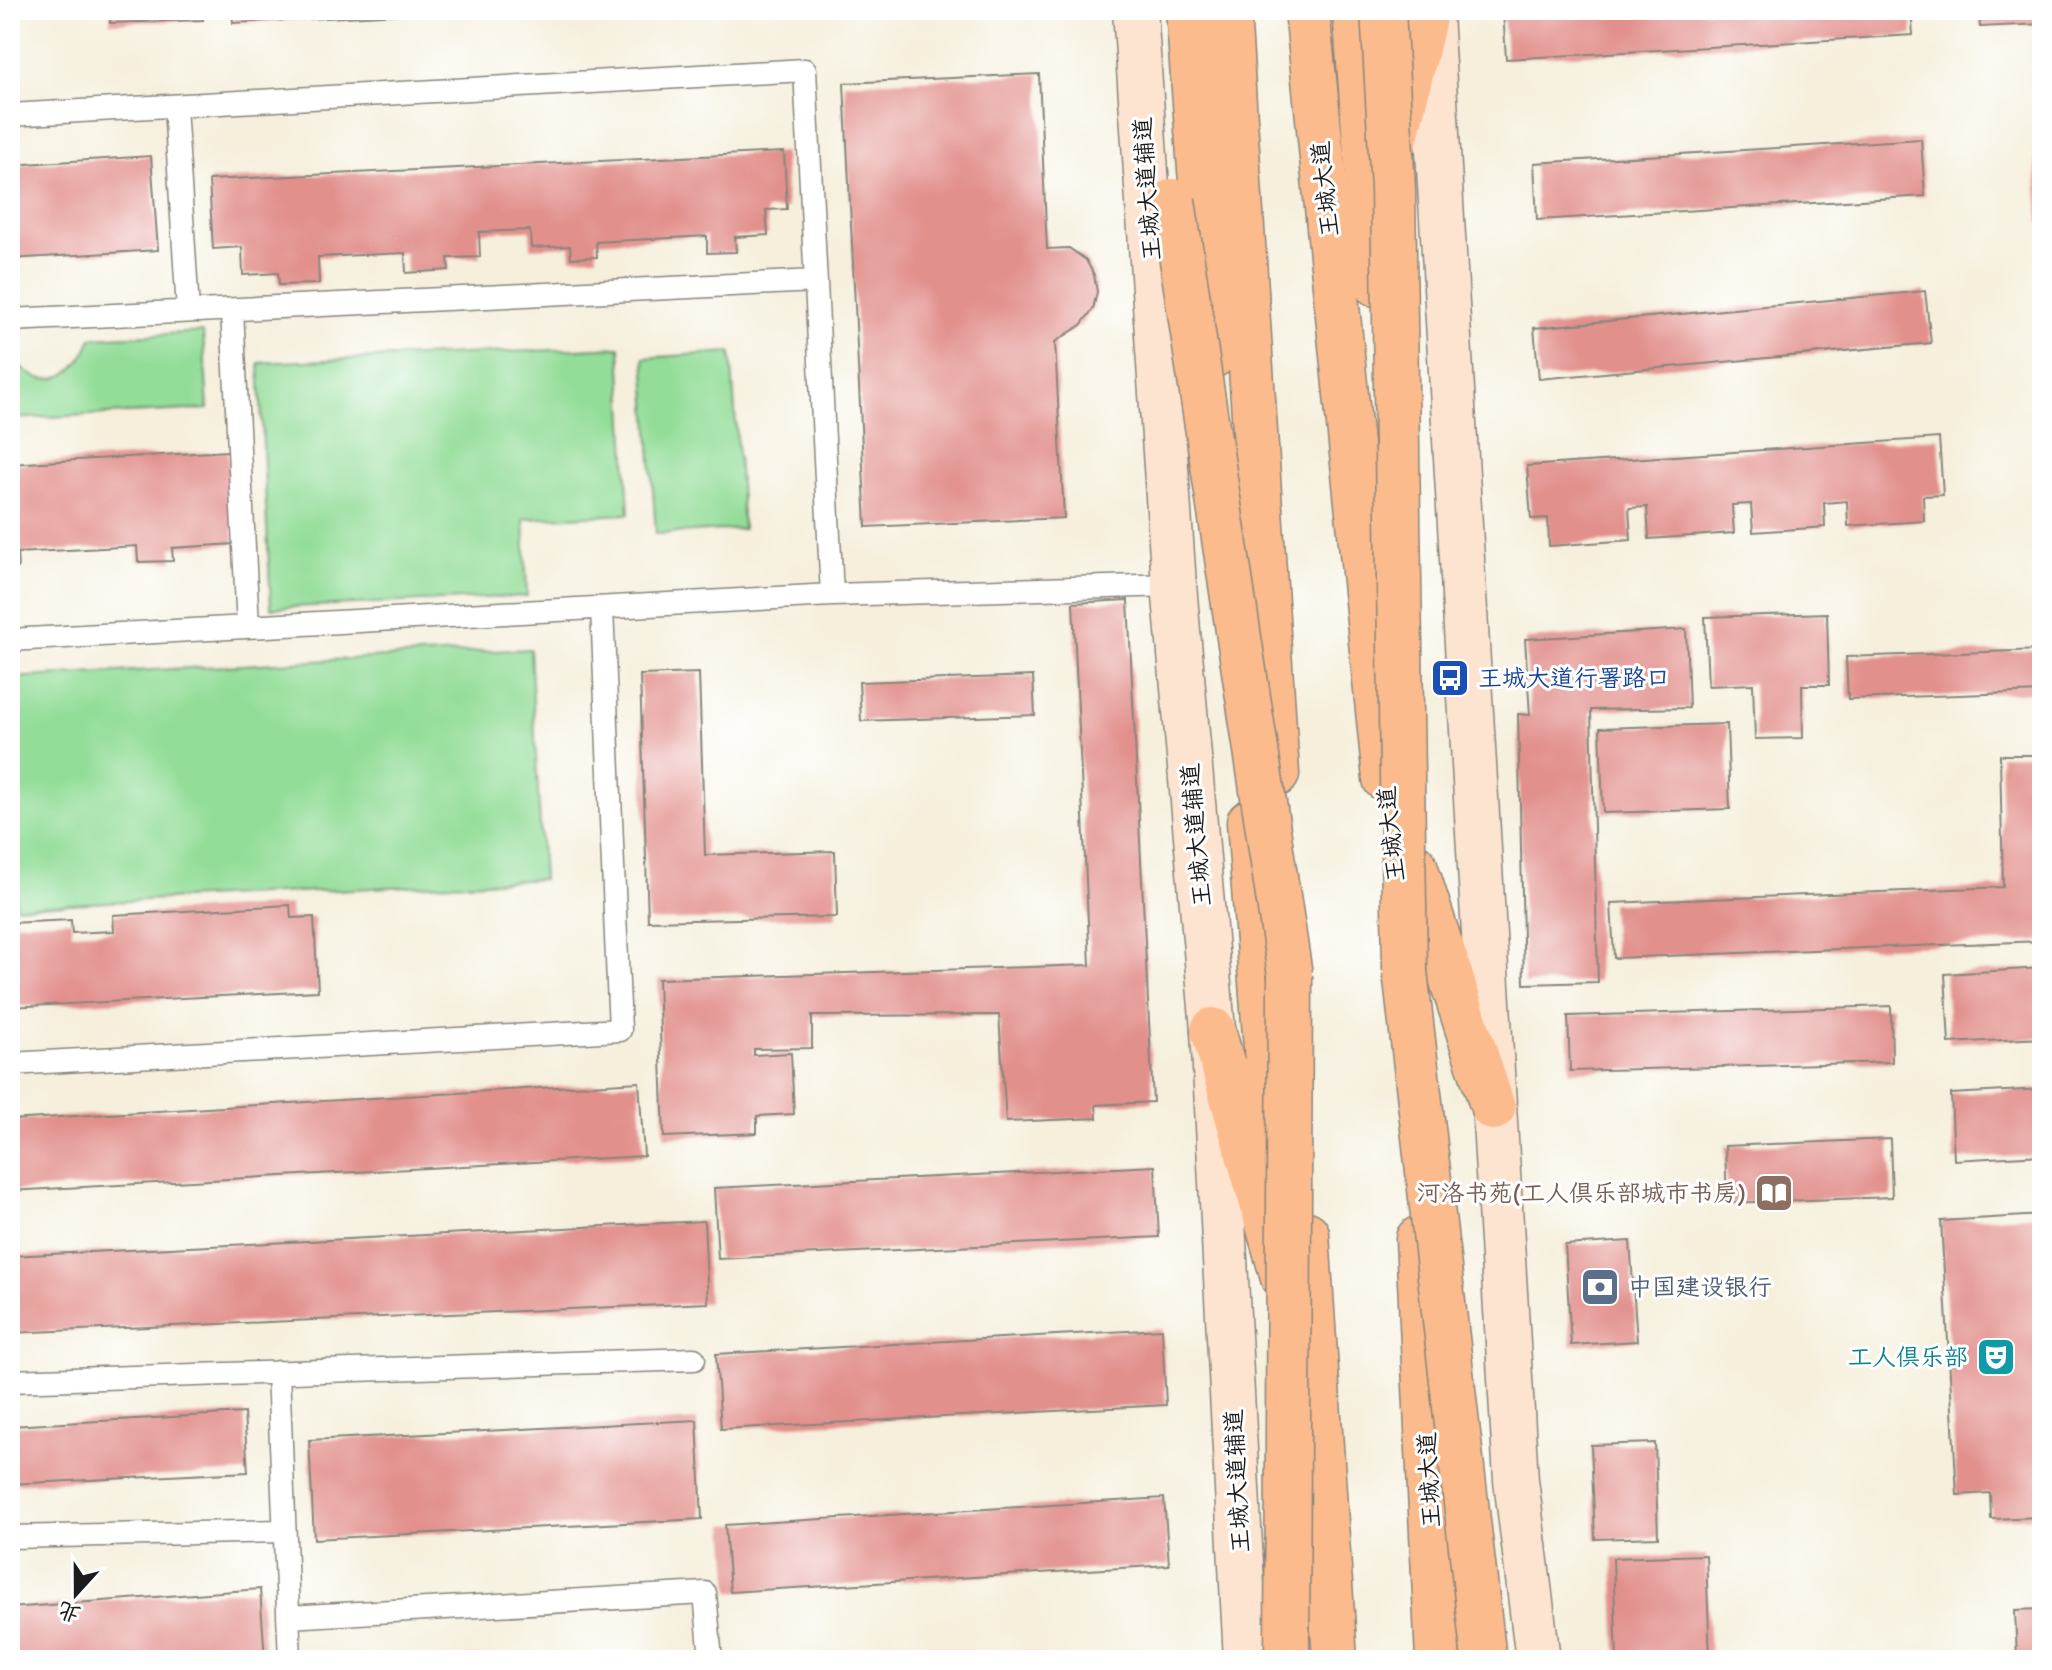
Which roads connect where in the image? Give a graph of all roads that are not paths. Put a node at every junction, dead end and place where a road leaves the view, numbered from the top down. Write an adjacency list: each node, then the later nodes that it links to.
1 (1135, 10): 16 (main road, 王城大道辅道)
2 (1159, 10): 23 (main road, bridge)
3 (1188, 10): 27 (main road)
4 (1228, 10): 23 (main road, bridge)
5 (1307, 10): 22 (main road, 王城大道, bridge)
6 (1355, 10): 11 (main road, 王城大道)
7 (1383, 10): 22 (main road, bridge)
8 (1428, 10): 11 (main road); 26 (main road)
9 (175, 106): 10 (lane); 12 (lane); 14 (lane)
10 (10, 115)
11 (1373, 237): 21 (main road, 王城大道)
12 (816, 281): 13 (lane); 17 (lane)
13 (232, 310): 14 (lane); 19 (lane)
14 (188, 311): 15 (lane)
15 (10, 320)
16 (1174, 585): 17 (lane); 24 (main road, 王城大道辅道)
17 (832, 595): 18 (lane)
18 (602, 608): 19 (lane); 25 (lane)
19 (248, 627): 20 (lane)
20 (10, 640)
21 (1415, 866): 26 (main road); 44 (main road, 王城大道)
22 (1405, 971): 43 (main road, 王城大道, bridge); 45 (main road, bridge)
23 (1290, 975): 40 (main road, bridge); 42 (main road, bridge)
24 (1213, 1030): 27 (main road); 38 (main road, 王城大道辅道)
25 (10, 1064)
26 (1493, 1108): 31 (main road)
27 (1283, 1279): 32 (main road)
28 (694, 1359): 29 (lane)
29 (278, 1372): 30 (lane); 33 (lane)
30 (10, 1381)
31 (1516, 1480): 45 (main road); 46 (main road)
32 (1296, 1496): 39 (main road); 41 (main road)
33 (284, 1531): 34 (lane); 35 (lane)
34 (10, 1537)
35 (288, 1617): 36 (lane); 37 (lane)
36 (290, 1660)
37 (711, 1660)
38 (1246, 1660)
39 (1269, 1660)
40 (1287, 1660)
41 (1303, 1660)
42 (1335, 1660)
43 (1438, 1660)
44 (1464, 1660)
45 (1486, 1660)
46 (1538, 1660)

